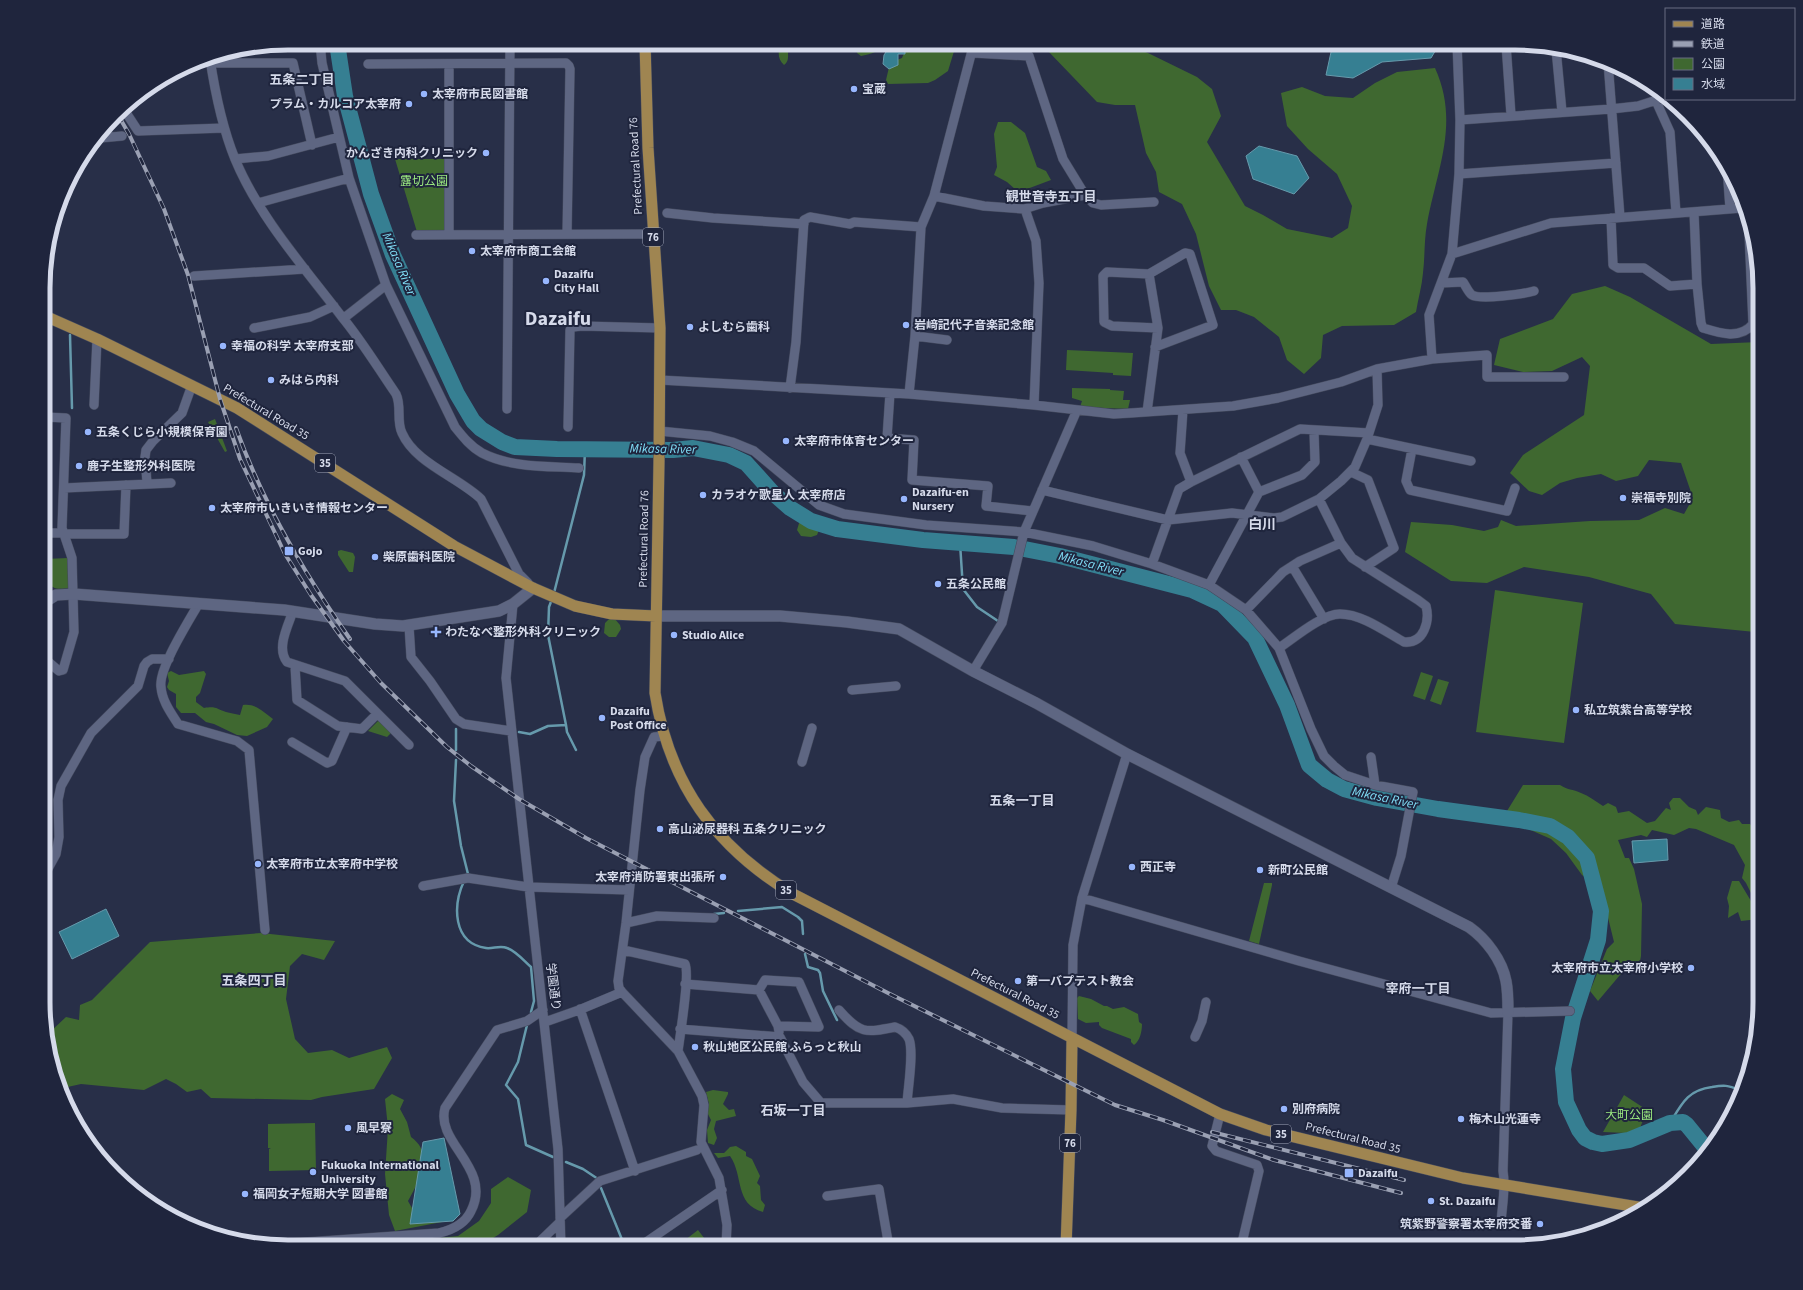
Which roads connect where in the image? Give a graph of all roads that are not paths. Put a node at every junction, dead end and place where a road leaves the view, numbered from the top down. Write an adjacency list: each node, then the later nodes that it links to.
1 (321, 50): 24 (street)
2 (510, 50): 13 (street)
3 (645, 50): 49 (main road, Prefectural Road 76 / 76)
4 (973, 50): 7 (street)
5 (1457, 50): 21 (street)
6 (1506, 50): 20 (street)
7 (973, 53): 32 (street); 33 (street)
8 (1556, 54): 18 (street)
9 (217, 61): 26 (street)
10 (210, 63): 22 (street)
11 (368, 64): 12 (street)
12 (449, 64): 13 (street); 47 (street)
13 (509, 64): 48 (street); 50 (street)
14 (1608, 69): 17 (street)
15 (1660, 99): 16 (street)
16 (1656, 101): 17 (street); 41 (street)
17 (1611, 109): 18 (street); 28 (street)
18 (1562, 112): 20 (street)
19 (127, 113): 22 (street)
20 (1511, 115): 21 (street)
21 (1460, 120): 29 (street)
22 (224, 128): 27 (street)
23 (122, 136): 25 (street)
24 (339, 137): 26 (street); 30 (street)
25 (103, 138)
26 (312, 145): 27 (street)
27 (235, 159): 35 (street)
28 (1616, 163): 29 (street); 42 (street)
29 (1459, 174): 52 (street)
30 (349, 178): 35 (street); 58 (street)
31 (1728, 183): 38 (street)
32 (1085, 195): 34 (street); 37 (street)
33 (934, 196): 37 (street); 45 (street)
34 (1154, 202)
35 (258, 203): 53 (street)
36 (1739, 208): 38 (street)
37 (1024, 209): 81 (street)
38 (1730, 209): 39 (street)
39 (1694, 212): 41 (street); 57 (street)
40 (667, 213): 44 (street)
41 (1676, 213): 42 (street)
42 (1620, 217): 43 (street)
43 (1611, 218): 52 (street); 57 (street)
44 (804, 224): 45 (street); 77 (street)
45 (921, 227): 68 (street)
46 (416, 234): 47 (street)
47 (449, 234): 50 (street)
48 (567, 234): 49 (street); 50 (street)
49 (653, 234): 66 (main road, Prefectural Road 76 / 76)
50 (508, 235): 82 (street)
51 (1750, 251): 64 (street)
52 (1452, 254): 56 (street)
53 (305, 269): 55 (street); 60 (street)
54 (1149, 274): 67 (street); 67 (street); 71 (street)
55 (194, 276)
56 (1441, 283): 59 (street); 72 (street)
57 (1697, 284): 63 (street)
58 (386, 285): 62 (street); 94 (street)
59 (1534, 292)
60 (334, 306): 62 (street); 65 (street)
61 (50, 318): 69 (main road, Prefectural Road 35 / 35)
62 (344, 318): 116 (street)
63 (1753, 324)
64 (1753, 324)
65 (254, 328)
66 (660, 328): 75 (main road, Prefectural Road 76 / 76); 87 (street)
67 (1158, 328): 71 (street)
68 (915, 336): 70 (street); 79 (street)
69 (97, 339): 76 (main road, Prefectural Road 35 / 35); 80 (street)
70 (947, 340)
71 (1155, 347): 85 (street)
72 (1432, 359): 73 (street); 74 (street)
73 (1377, 369): 84 (street); 90 (street)
74 (1564, 377)
75 (660, 380): 77 (street); 89 (main road, Prefectural Road 76 / 76)
76 (192, 385): 97 (street); 116 (main road, Prefectural Road 35 / 35)
77 (790, 388): 78 (street)
78 (890, 393): 79 (street); 105 (street)
79 (909, 394): 81 (street)
80 (94, 405)
81 (1034, 405): 83 (street)
82 (508, 409)
83 (1077, 410): 85 (street); 102 (street)
84 (1183, 410): 85 (street); 96 (street)
85 (1148, 412)
86 (50, 417): 100 (street)
87 (568, 427)
88 (1314, 431): 90 (street); 92 (street); 103 (street)
89 (659, 432): 110 (street); 123 (main road, Prefectural Road 76 / 76)
90 (1368, 436): 91 (street); 95 (street)
91 (1412, 449): 93 (street); 101 (street)
92 (1242, 458): 96 (street); 103 (street)
93 (1471, 461)
94 (579, 468)
95 (1351, 472): 104 (street); 114 (street)
96 (1191, 482): 107 (street)
97 (147, 483): 98 (street); 99 (street)
98 (171, 483)
99 (126, 485): 100 (street); 109 (street)
100 (64, 488): 109 (street)
101 (1515, 488)
102 (1042, 490): 105 (street); 107 (street)
103 (1259, 492): 106 (street)
104 (1319, 499): 106 (street); 111 (street)
105 (1032, 511): 110 (street)
106 (1247, 516): 107 (street); 115 (street)
107 (1168, 520): 112 (street)
108 (50, 533): 109 (street)
109 (64, 533): 117 (street)
110 (1023, 534): 112 (street); 130 (street)
111 (1341, 543): 113 (street); 114 (street)
112 (1152, 564): 115 (street)
113 (1292, 566): 121 (street); 124 (street)
114 (1365, 567): 124 (street)
115 (1209, 585): 121 (street)
116 (533, 588): 120 (street); 123 (main road, Prefectural Road 35 / 35)
117 (74, 594): 118 (street); 119 (street); 128 (street)
118 (50, 599)
119 (199, 603): 122 (street); 127 (street)
120 (513, 604): 125 (street); 136 (street, 学園通り)
121 (1246, 610): 126 (street)
122 (293, 611): 125 (street); 129 (street)
123 (656, 616): 130 (street); 137 (main road, Prefectural Road 35 / 35)
124 (1324, 619): 126 (street)
125 (409, 626): 136 (street)
126 (1279, 648): 143 (street)
127 (169, 659): 144 (street); 152 (street)
128 (50, 663)
129 (295, 666): 133 (street); 134 (street)
130 (973, 671): 140 (street)
131 (896, 686): 132 (street)
132 (852, 690)
133 (377, 714): 134 (street); 139 (street)
134 (347, 727): 138 (street)
135 (812, 728): 142 (street)
136 (511, 731): 146 (street, 学園通り)
137 (664, 736): 148 (street); 168 (main road, Prefectural Road 35 / 35)
138 (292, 742)
139 (409, 746)
140 (1127, 754): 147 (street); 149 (street)
141 (1371, 757): 143 (street)
142 (802, 762)
143 (1375, 784): 147 (street)
144 (50, 865)
145 (423, 886): 146 (street)
146 (528, 887): 148 (street); 158 (street, 学園通り)
147 (1391, 888): 162 (street)
148 (629, 890): 151 (street)
149 (1082, 898): 162 (street); 168 (street)
150 (714, 918): 151 (street)
151 (626, 923): 153 (street)
152 (265, 930)
153 (623, 950): 154 (street); 156 (street)
154 (686, 984): 155 (street); 165 (street)
155 (759, 990): 164 (street); 164 (street)
156 (622, 992): 159 (street); 169 (street)
157 (1206, 1002): 167 (street)
158 (543, 1010): 163 (street, 学園通り); 181 (street)
159 (580, 1010): 163 (street); 174 (street)
160 (839, 1010): 170 (street)
161 (1570, 1011): 162 (street)
162 (1508, 1012): 175 (street)
163 (545, 1022): 179 (street, 学園通り)
164 (778, 1026): 166 (street)
165 (680, 1029): 166 (street); 169 (street)
166 (780, 1037): 170 (street)
167 (1195, 1037)
168 (1072, 1038): 171 (main road, 76); 172 (main road, Prefectural Road 35 / 35)
169 (678, 1051): 176 (street)
170 (907, 1103): 171 (street)
171 (1071, 1110): 187 (main road, 76)
172 (1220, 1114): 175 (main road, Prefectural Road 35 / 35); 188 (street)
173 (697, 1150): 174 (street)
174 (635, 1171): 179 (street)
175 (1505, 1184): 178 (main road, Prefectural Road 35 / 35); 180 (street)
176 (722, 1190): 184 (street); 185 (street)
177 (827, 1196): 186 (street)
178 (1636, 1207)
179 (560, 1220): 182 (street); 183 (street, 学園通り)
180 (1501, 1223)
181 (337, 1240)
182 (541, 1240)
183 (561, 1240)
184 (649, 1240)
185 (726, 1240)
186 (888, 1240)
187 (1066, 1240)
188 (1243, 1240)

